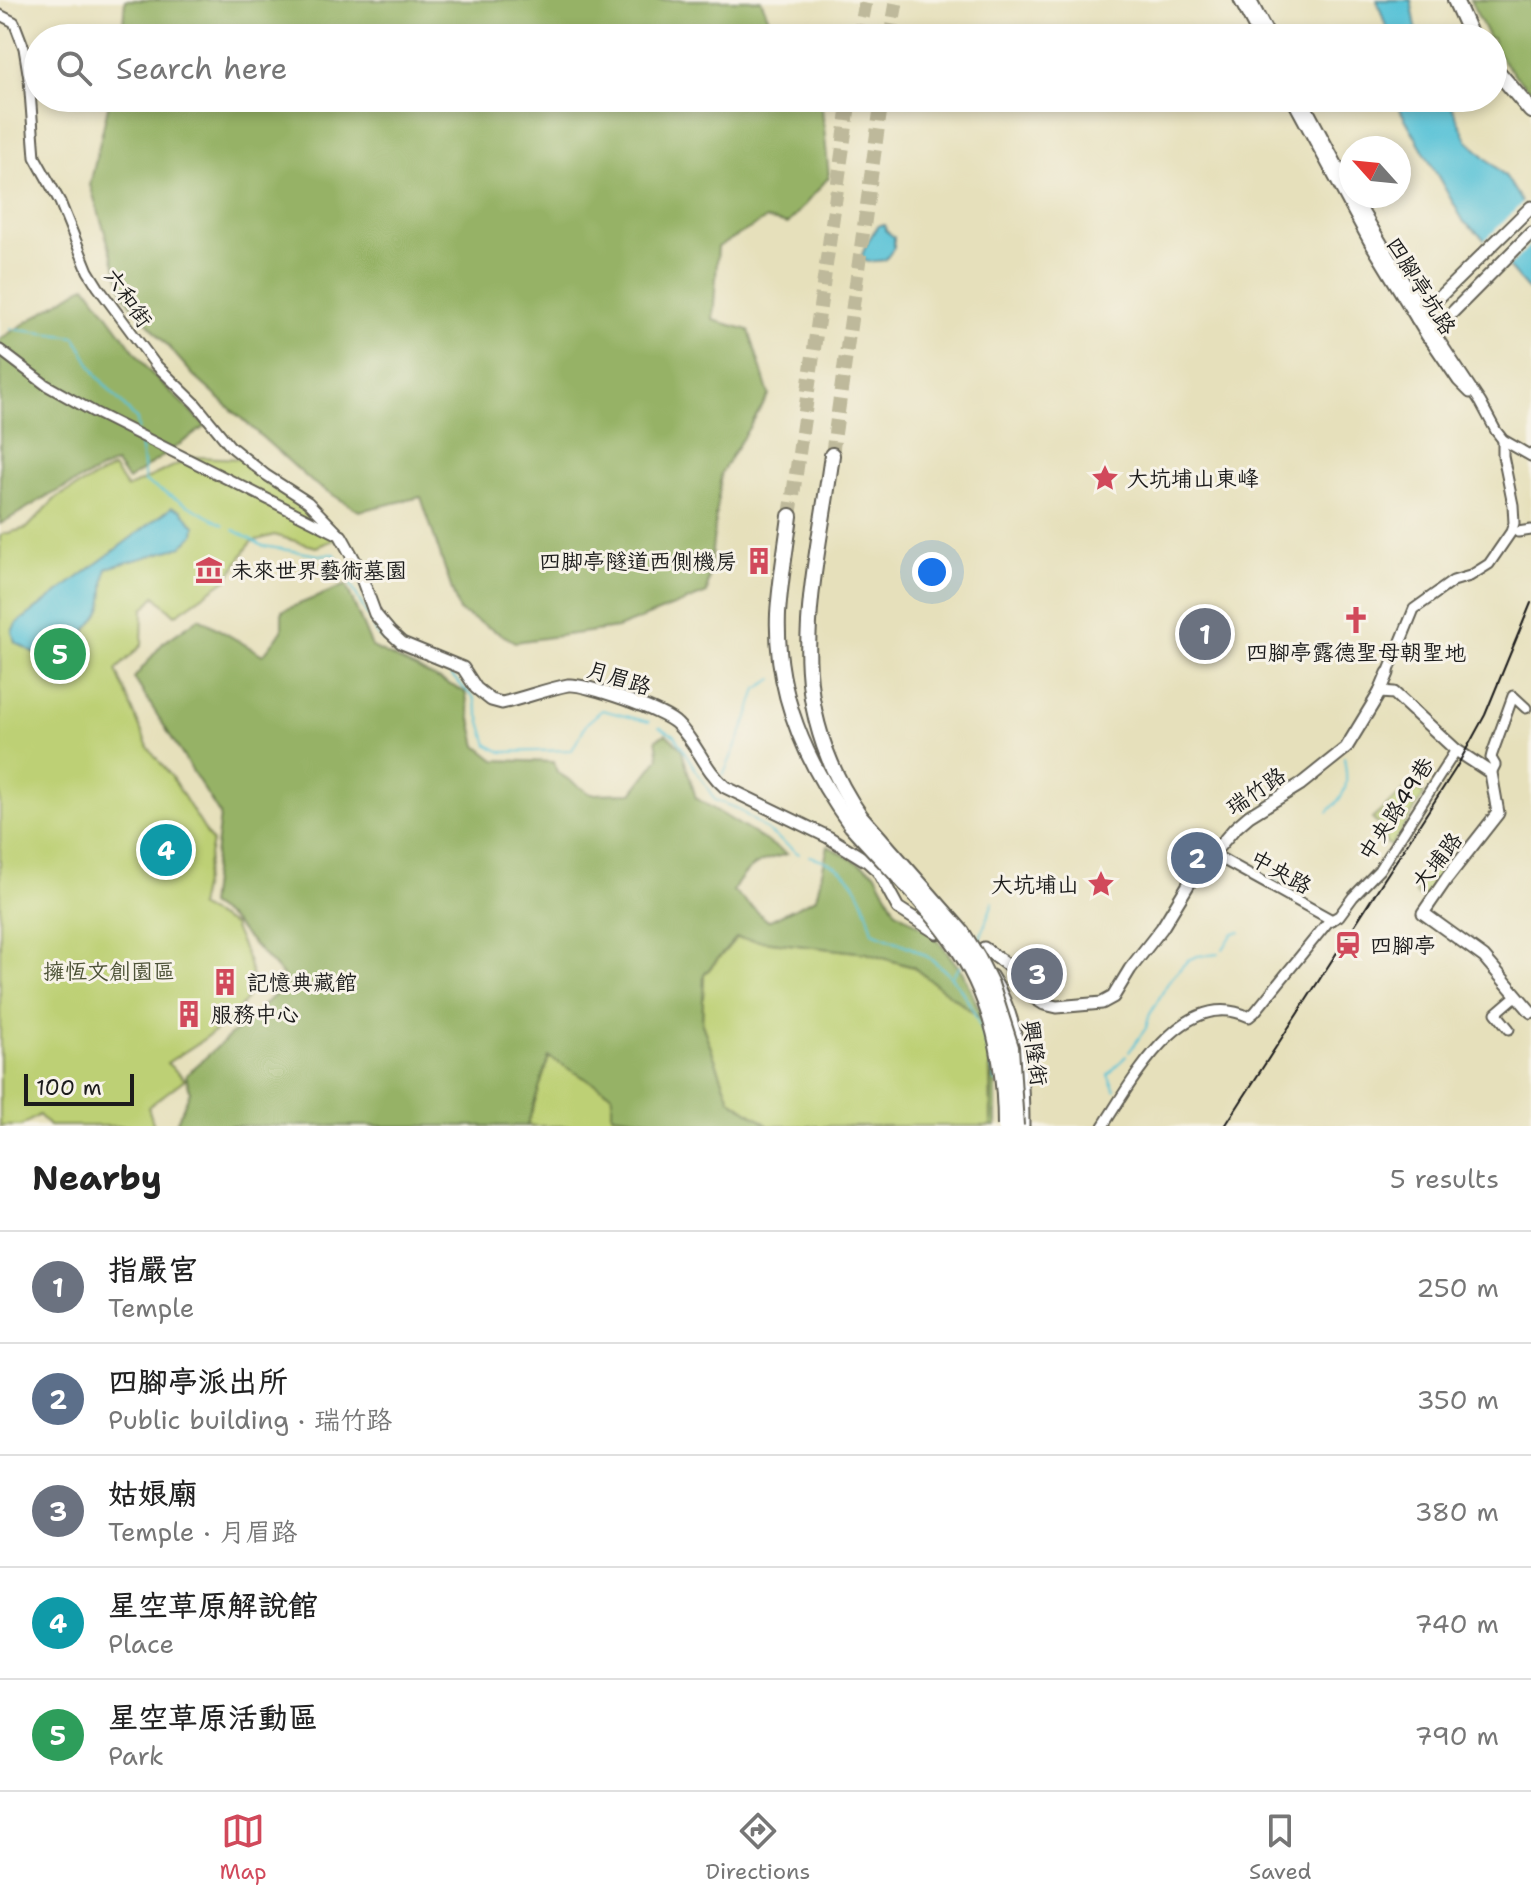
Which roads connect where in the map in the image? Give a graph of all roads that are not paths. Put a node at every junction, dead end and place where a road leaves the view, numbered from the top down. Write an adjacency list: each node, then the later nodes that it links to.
1 (1240, 0): 5 (street)
2 (1250, 0): 6 (street)
3 (1455, 0): 7 (main road)
4 (0, 15): 8 (street, 六和街)
5 (1253, 24)
6 (1263, 24)
7 (1466, 24)
8 (24, 48)
9 (1507, 83): 10 (main road)
10 (1531, 111)
11 (30, 112): 27 (street, 六和街)
12 (1299, 112): 18 (street, 四腳亭坑路)
13 (1308, 112): 14 (street, 四腳亭坑路)
14 (1339, 170)
15 (1531, 207): 18 (street)
16 (1360, 208): 18 (street, 四腳亭坑路)
17 (1531, 233): 19 (street)
18 (1420, 316): 19 (street, 四腳亭坑路)
19 (1431, 335): 21 (street, 四腳亭坑路)
20 (0, 350): 27 (street)
21 (1503, 440): 23 (street); 28 (street, 瑞竹路)
22 (832, 455): 34 (main road)
23 (1531, 456)
24 (790, 516): 34 (main road)
25 (1531, 530): 26 (street)
26 (1518, 532)
27 (341, 536): 37 (street, 月眉路)
28 (1388, 673): 29 (street, 瑞竹路); 30 (street)
29 (1380, 692): 30 (street); 35 (street, 瑞竹路)
30 (1394, 693): 32 (street)
31 (1526, 708): 33 (street)
32 (1460, 753): 33 (street); 36 (street, 中央路49巷)
33 (1491, 773): 39 (street, 大埔路)
34 (856, 821): 42 (main road, bridge); 43 (main road, bridge)
35 (1213, 854): 36 (street, 中央路); 38 (street, 瑞竹路)
36 (1332, 920): 45 (street, 中央路49巷)
37 (937, 933)
38 (979, 947): 44 (street, 興隆街)
39 (1517, 995): 40 (street, 大埔路); 41 (street)
40 (1531, 1012)
41 (1509, 1029)
42 (1005, 1126)
43 (1016, 1126)
44 (1024, 1126)
45 (1103, 1126)

